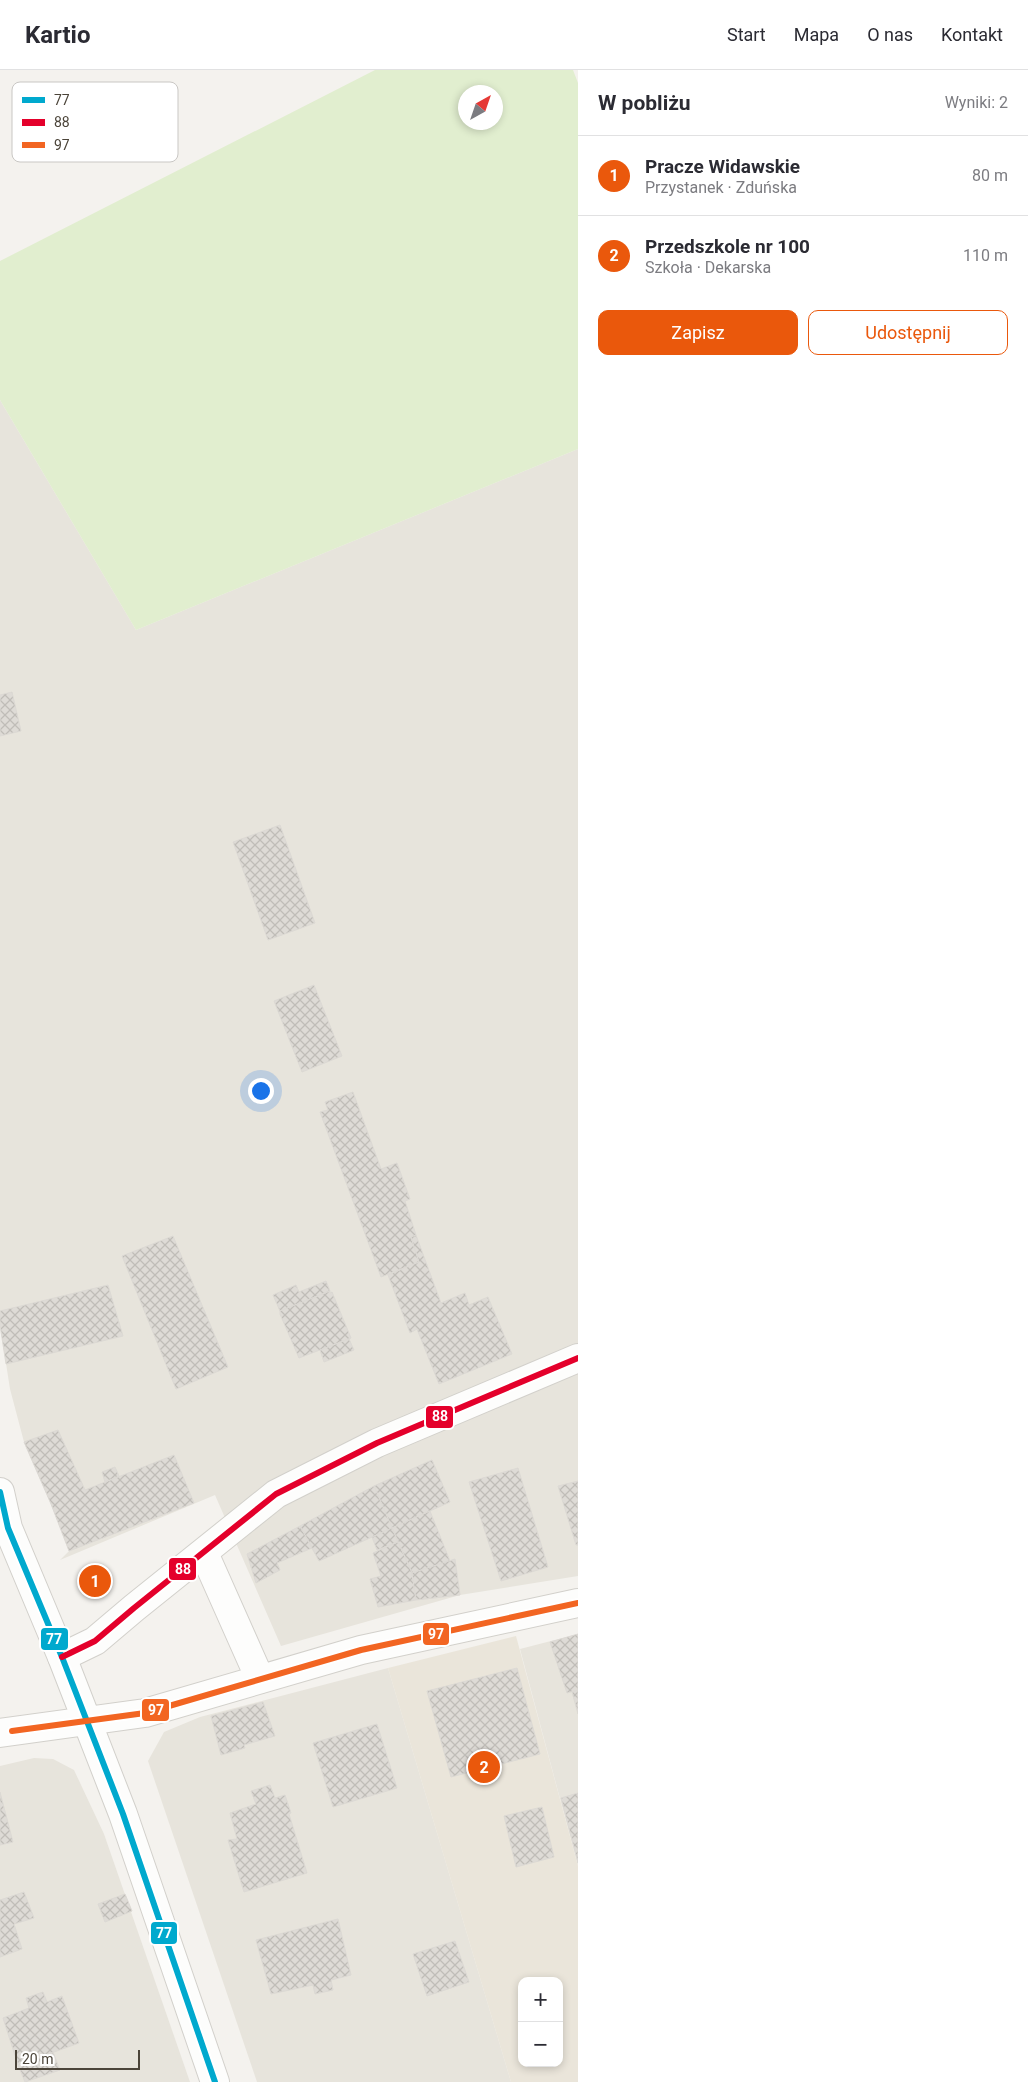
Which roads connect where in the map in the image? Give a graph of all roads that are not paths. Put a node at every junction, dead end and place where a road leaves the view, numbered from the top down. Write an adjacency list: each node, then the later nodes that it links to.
1 (578, 1358): 4 (street)
2 (0, 1492): 3 (street)
3 (3, 1526): 6 (street)
4 (204, 1553): 6 (street); 7 (street)
5 (578, 1603): 7 (street)
6 (62, 1657): 8 (street)
7 (260, 1679): 8 (street)
8 (87, 1721): 9 (street); 10 (street)
9 (0, 1733)
10 (215, 2082)

